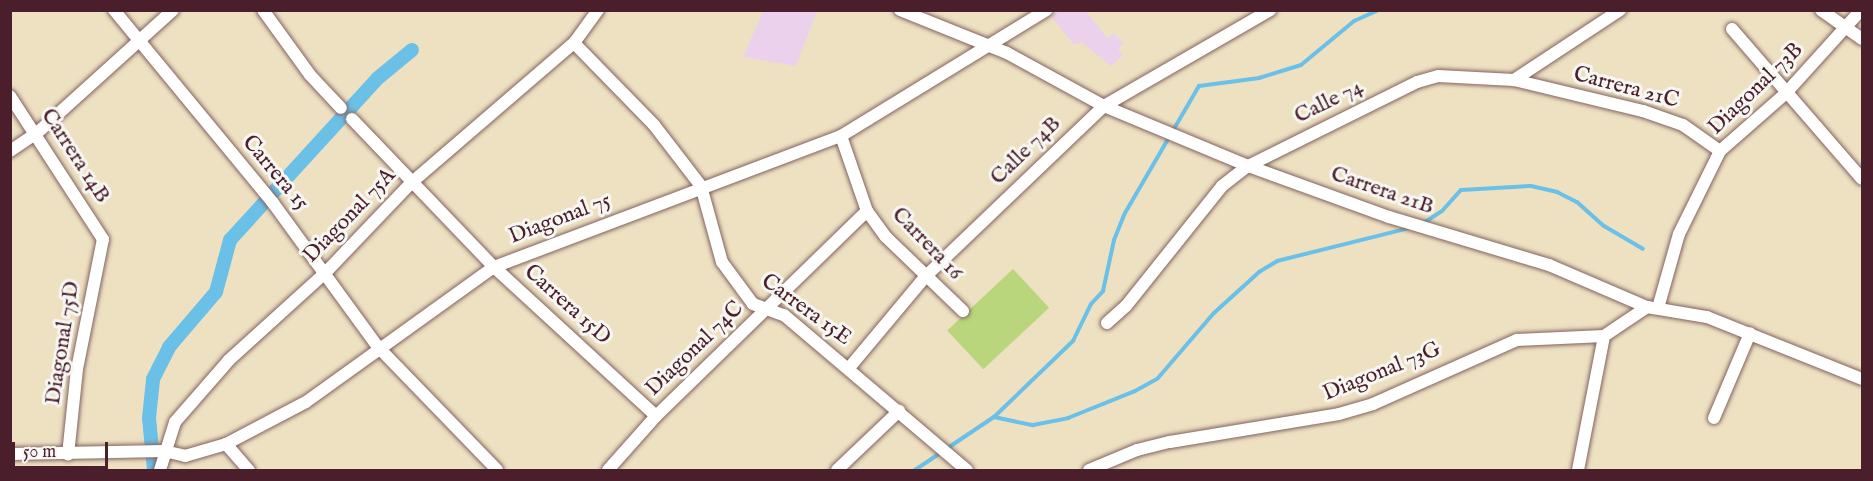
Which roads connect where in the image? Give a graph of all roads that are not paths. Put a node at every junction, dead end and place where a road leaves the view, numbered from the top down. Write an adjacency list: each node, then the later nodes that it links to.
1 (114, 10): 14 (street, Carrera 15)
2 (173, 10): 14 (street)
3 (263, 10): 21 (street)
4 (598, 10): 15 (street, Diagonal 75A)
5 (900, 10): 16 (street, Carrera 21B)
6 (1047, 10): 16 (street, Diagonal 75)
7 (1270, 10): 20 (street, Calle 74B)
8 (1620, 10): 17 (street)
9 (1821, 10): 12 (street)
10 (1861, 10): 12 (street, Diagonal 73B)
11 (1732, 29): 18 (street)
12 (1847, 29): 13 (street); 18 (street, Diagonal 73B)
13 (1863, 39)
14 (136, 41): 23 (street); 34 (street, Carrera 15)
15 (574, 43): 29 (street, Diagonal 75A); 30 (street, Carrera 15E)
16 (987, 45): 20 (street, Carrera 21B); 24 (street, Diagonal 75)
17 (1514, 80): 26 (street, Carrera 21C); 27 (street, Calle 74)
18 (1786, 93): 26 (street, Diagonal 73B); 28 (street)
19 (10, 96): 23 (street, Carrera 14B)
20 (1104, 106): 27 (street, Carrera 21B); 35 (street, Calle 74B)
21 (341, 108)
22 (352, 119): 29 (street, Carrera 15D)
23 (37, 133): 25 (street); 32 (street, Carrera 14B)
24 (842, 136): 30 (street, Diagonal 75); 31 (street, Carrera 16)
25 (10, 151)
26 (1720, 151): 36 (street, Diagonal 73B)
27 (1248, 166): 36 (street, Carrera 21B); 39 (street, Calle 74)
28 (1863, 179)
29 (411, 183): 33 (street, Carrera 15D); 34 (street, Diagonal 75A)
30 (701, 186): 33 (street, Diagonal 75); 37 (street, Carrera 15E)
31 (867, 211): 35 (street, Carrera 16); 37 (street, Diagonal 74C)
32 (103, 239): 51 (street, Diagonal 75D)
33 (494, 267): 42 (street, Diagonal 75); 46 (street, Carrera 15D)
34 (327, 271): 42 (street, Carrera 15); 49 (street, Diagonal 75A)
35 (926, 276): 38 (street, Carrera 16); 43 (street, Calle 74B)
36 (1653, 308): 40 (street, Carrera 21B); 41 (street)
37 (765, 309): 43 (street, Carrera 15E); 46 (street, Diagonal 74C)
38 (963, 311)
39 (1107, 323)
40 (1750, 333): 44 (street, Carrera 21B); 47 (street)
41 (1604, 336): 58 (street, Diagonal 73G); 59 (street)
42 (378, 347): 48 (street, Diagonal 75); 54 (street, Carrera 15)
43 (849, 368): 45 (street, Carrera 15E)
44 (1863, 379)
45 (899, 411): 56 (street); 57 (street, Carrera 15E)
46 (657, 416): 55 (street, Diagonal 74C)
47 (1714, 418)
48 (226, 444): 49 (street, Diagonal 75); 53 (street)
49 (158, 451): 51 (street, Diagonal 75); 52 (street, Diagonal 75A)
50 (10, 454): 51 (street, Diagonal 75)
51 (68, 455)
52 (160, 471)
53 (249, 471)
54 (497, 471)
55 (608, 471)
56 (837, 471)
57 (967, 471)
58 (1089, 471)
59 (1578, 471)

